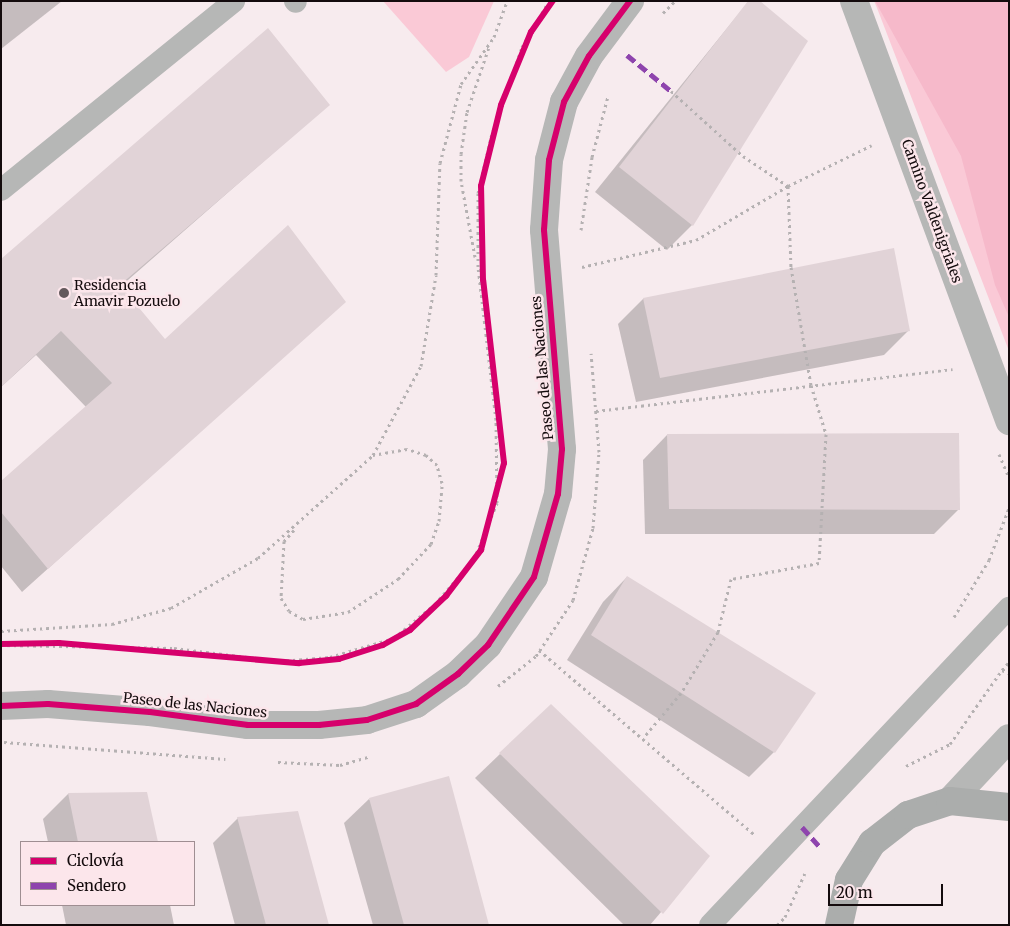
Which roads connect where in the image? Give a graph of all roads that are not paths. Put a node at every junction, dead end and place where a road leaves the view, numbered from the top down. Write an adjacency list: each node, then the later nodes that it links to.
1 (234, 1): 4 (lane)
2 (630, 1): 7 (street, Paseo de las Naciones)
3 (854, 1): 5 (street, Camino Valdenigriales)
4 (1, 190)
5 (1009, 420)
6 (1009, 608): 12 (lane)
7 (1, 706)
8 (1009, 738): 9 (street)
9 (950, 801): 10 (main road); 11 (main road)
10 (1009, 807)
11 (839, 924)
12 (710, 925)

